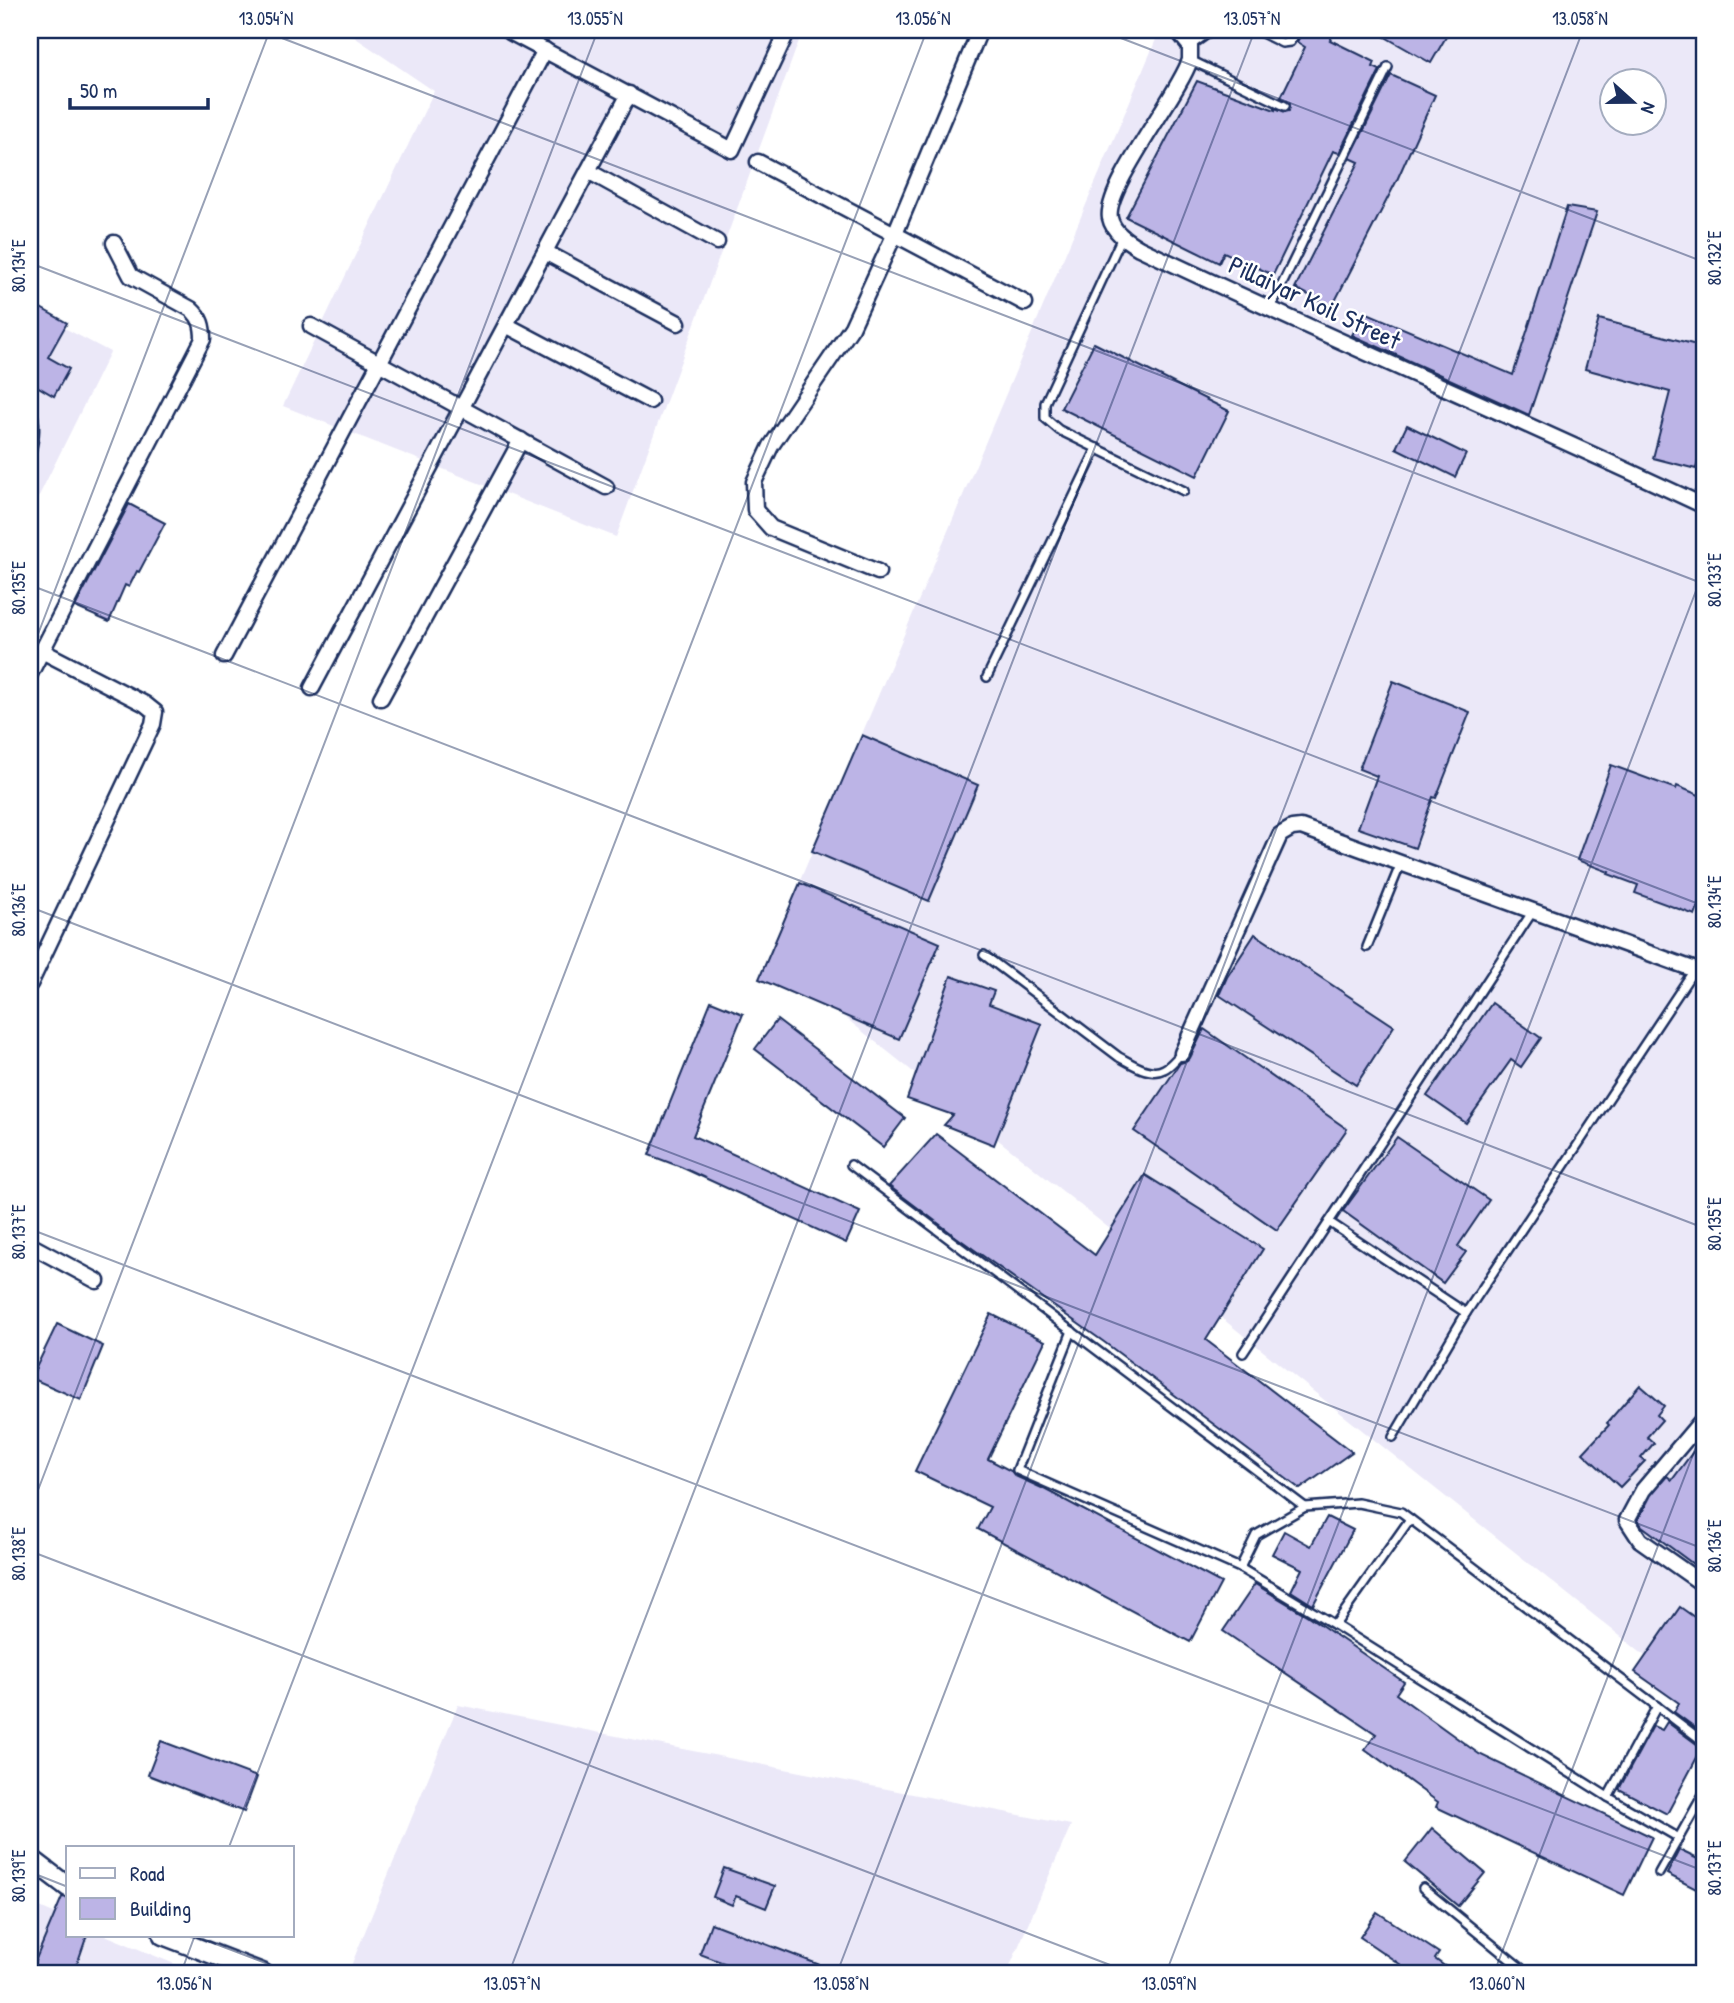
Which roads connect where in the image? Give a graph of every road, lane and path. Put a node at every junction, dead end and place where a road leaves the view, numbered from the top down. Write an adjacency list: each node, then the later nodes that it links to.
1 (788, 30): 11 (street)
2 (981, 30): 15 (street)
3 (1177, 30): 9 (street)
4 (1213, 30): 9 (lane)
5 (1256, 30): 6 (lane)
6 (1297, 30)
7 (510, 32): 8 (street)
8 (545, 50): 11 (street); 25 (street)
9 (1190, 53): 12 (lane); 16 (street)
10 (1388, 67): 21 (lane)
11 (629, 94): 14 (street)
12 (1284, 106)
13 (758, 162): 15 (street)
14 (588, 171): 17 (street); 19 (street)
15 (895, 234): 20 (street); 35 (street)
16 (1122, 237): 21 (street, Pillaiyar Koil Street); 30 (lane)
17 (716, 242)
18 (114, 243): 36 (street)
19 (545, 252): 22 (street); 23 (street)
20 (1026, 303)
21 (1269, 310): 34 (street, Pillaiyar Koil Street)
22 (678, 323)
23 (506, 325): 26 (street); 28 (street)
24 (311, 326): 25 (street)
25 (379, 363): 28 (street); 37 (street)
26 (650, 401)
27 (30, 405): 31 (lane)
28 (462, 408): 29 (street); 40 (street)
29 (521, 440): 32 (street); 41 (street)
30 (1097, 448): 33 (lane); 39 (lane)
31 (30, 456)
32 (606, 487)
33 (1184, 491)
34 (1704, 506)
35 (878, 572)
36 (42, 651): 38 (street); 47 (street)
37 (223, 656)
38 (30, 674)
39 (988, 677)
40 (312, 688)
41 (381, 698)
42 (1401, 863): 43 (street); 44 (lane); 48 (street)
43 (1534, 910): 46 (street); 50 (lane)
44 (1367, 947)
45 (984, 955): 48 (lane)
46 (1699, 971): 53 (lane)
47 (30, 984)
48 (1182, 1053)
49 (851, 1165): 54 (lane)
50 (1329, 1222): 53 (lane); 55 (lane)
51 (30, 1245): 52 (street)
52 (97, 1281)
53 (1466, 1313): 57 (lane)
54 (1072, 1331): 58 (lane); 60 (lane)
55 (1243, 1353)
56 (1704, 1418): 61 (street)
57 (1393, 1437)
58 (1305, 1507): 59 (lane); 60 (lane)
59 (1410, 1519): 62 (lane); 63 (lane)
60 (1240, 1568): 62 (lane)
61 (1704, 1586)
62 (1335, 1625): 66 (lane)
63 (1657, 1706): 64 (lane); 66 (lane)
64 (1704, 1742)
65 (1704, 1793): 67 (lane)
66 (1608, 1797): 67 (lane)
67 (1679, 1838): 69 (lane)
68 (30, 1858): 70 (street)
69 (1659, 1873)
70 (66, 1885)
71 (1423, 1888): 74 (lane)
72 (168, 1937): 73 (street)
73 (262, 1973)
74 (1527, 1973)

